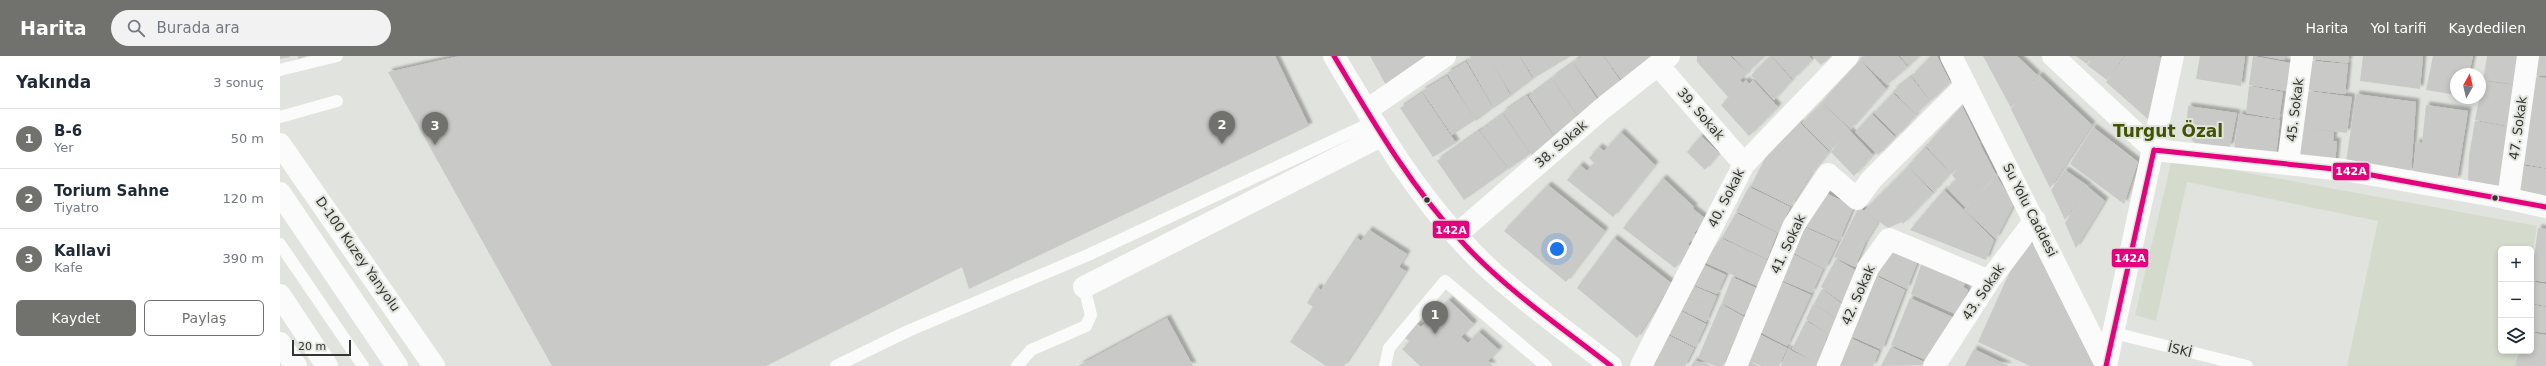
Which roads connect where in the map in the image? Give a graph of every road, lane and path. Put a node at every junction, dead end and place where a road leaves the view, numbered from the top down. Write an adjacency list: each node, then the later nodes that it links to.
1 (337, 56): 11 (lane)
2 (1334, 56): 15 (main road)
3 (1445, 56): 15 (main road)
4 (1848, 56): 18 (main road, 40. Sokak)
5 (1951, 56): 12 (main road, Su Yolu Caddesi)
6 (2053, 56): 17 (main road)
7 (2173, 56): 17 (main road)
8 (2302, 56): 19 (main road, 45. Sokak)
9 (2528, 56): 21 (main road, 47. Sokak)
10 (1663, 61): 18 (main road, 39. Sokak); 24 (main road, 38. Sokak)
11 (280, 70)
12 (1966, 85): 23 (main road, Su Yolu Caddesi); 44 (main road, 41. Sokak)
13 (337, 101): 14 (lane)
14 (280, 117)
15 (1374, 123): 24 (main road); 28 (main road); 38 (lane)
16 (280, 144): 37 (main road, D-100 Kuzey Yanyolu)
17 (2154, 150): 19 (main road); 31 (main road)
18 (1744, 164): 43 (main road, 40. Sokak)
19 (2288, 164): 21 (main road)
20 (280, 193): 36 (main road)
21 (2508, 199): 22 (main road)
22 (2546, 207)
23 (2035, 220): 27 (main road, 43. Sokak); 47 (main road, Su Yolu Caddesi)
24 (1456, 235): 42 (main road)
25 (280, 244): 30 (lane)
26 (280, 255): 30 (lane)
27 (1989, 281): 45 (main road, 42. Sokak); 46 (main road, 43. Sokak)
28 (1084, 287): 39 (lane)
29 (280, 295): 34 (main road)
30 (323, 308): 35 (lane)
31 (2114, 333): 47 (main road); 48 (lane, İSKİ)
32 (280, 343): 33 (main road)
33 (296, 366)
34 (327, 366)
35 (363, 366)
36 (397, 366)
37 (434, 366)
38 (836, 366)
39 (1017, 366)
40 (1386, 366): 41 (lane)
41 (1546, 366)
42 (1611, 366)
43 (1641, 366)
44 (1736, 366)
45 (1828, 366)
46 (1934, 366)
47 (2106, 366)
48 (2247, 366)

